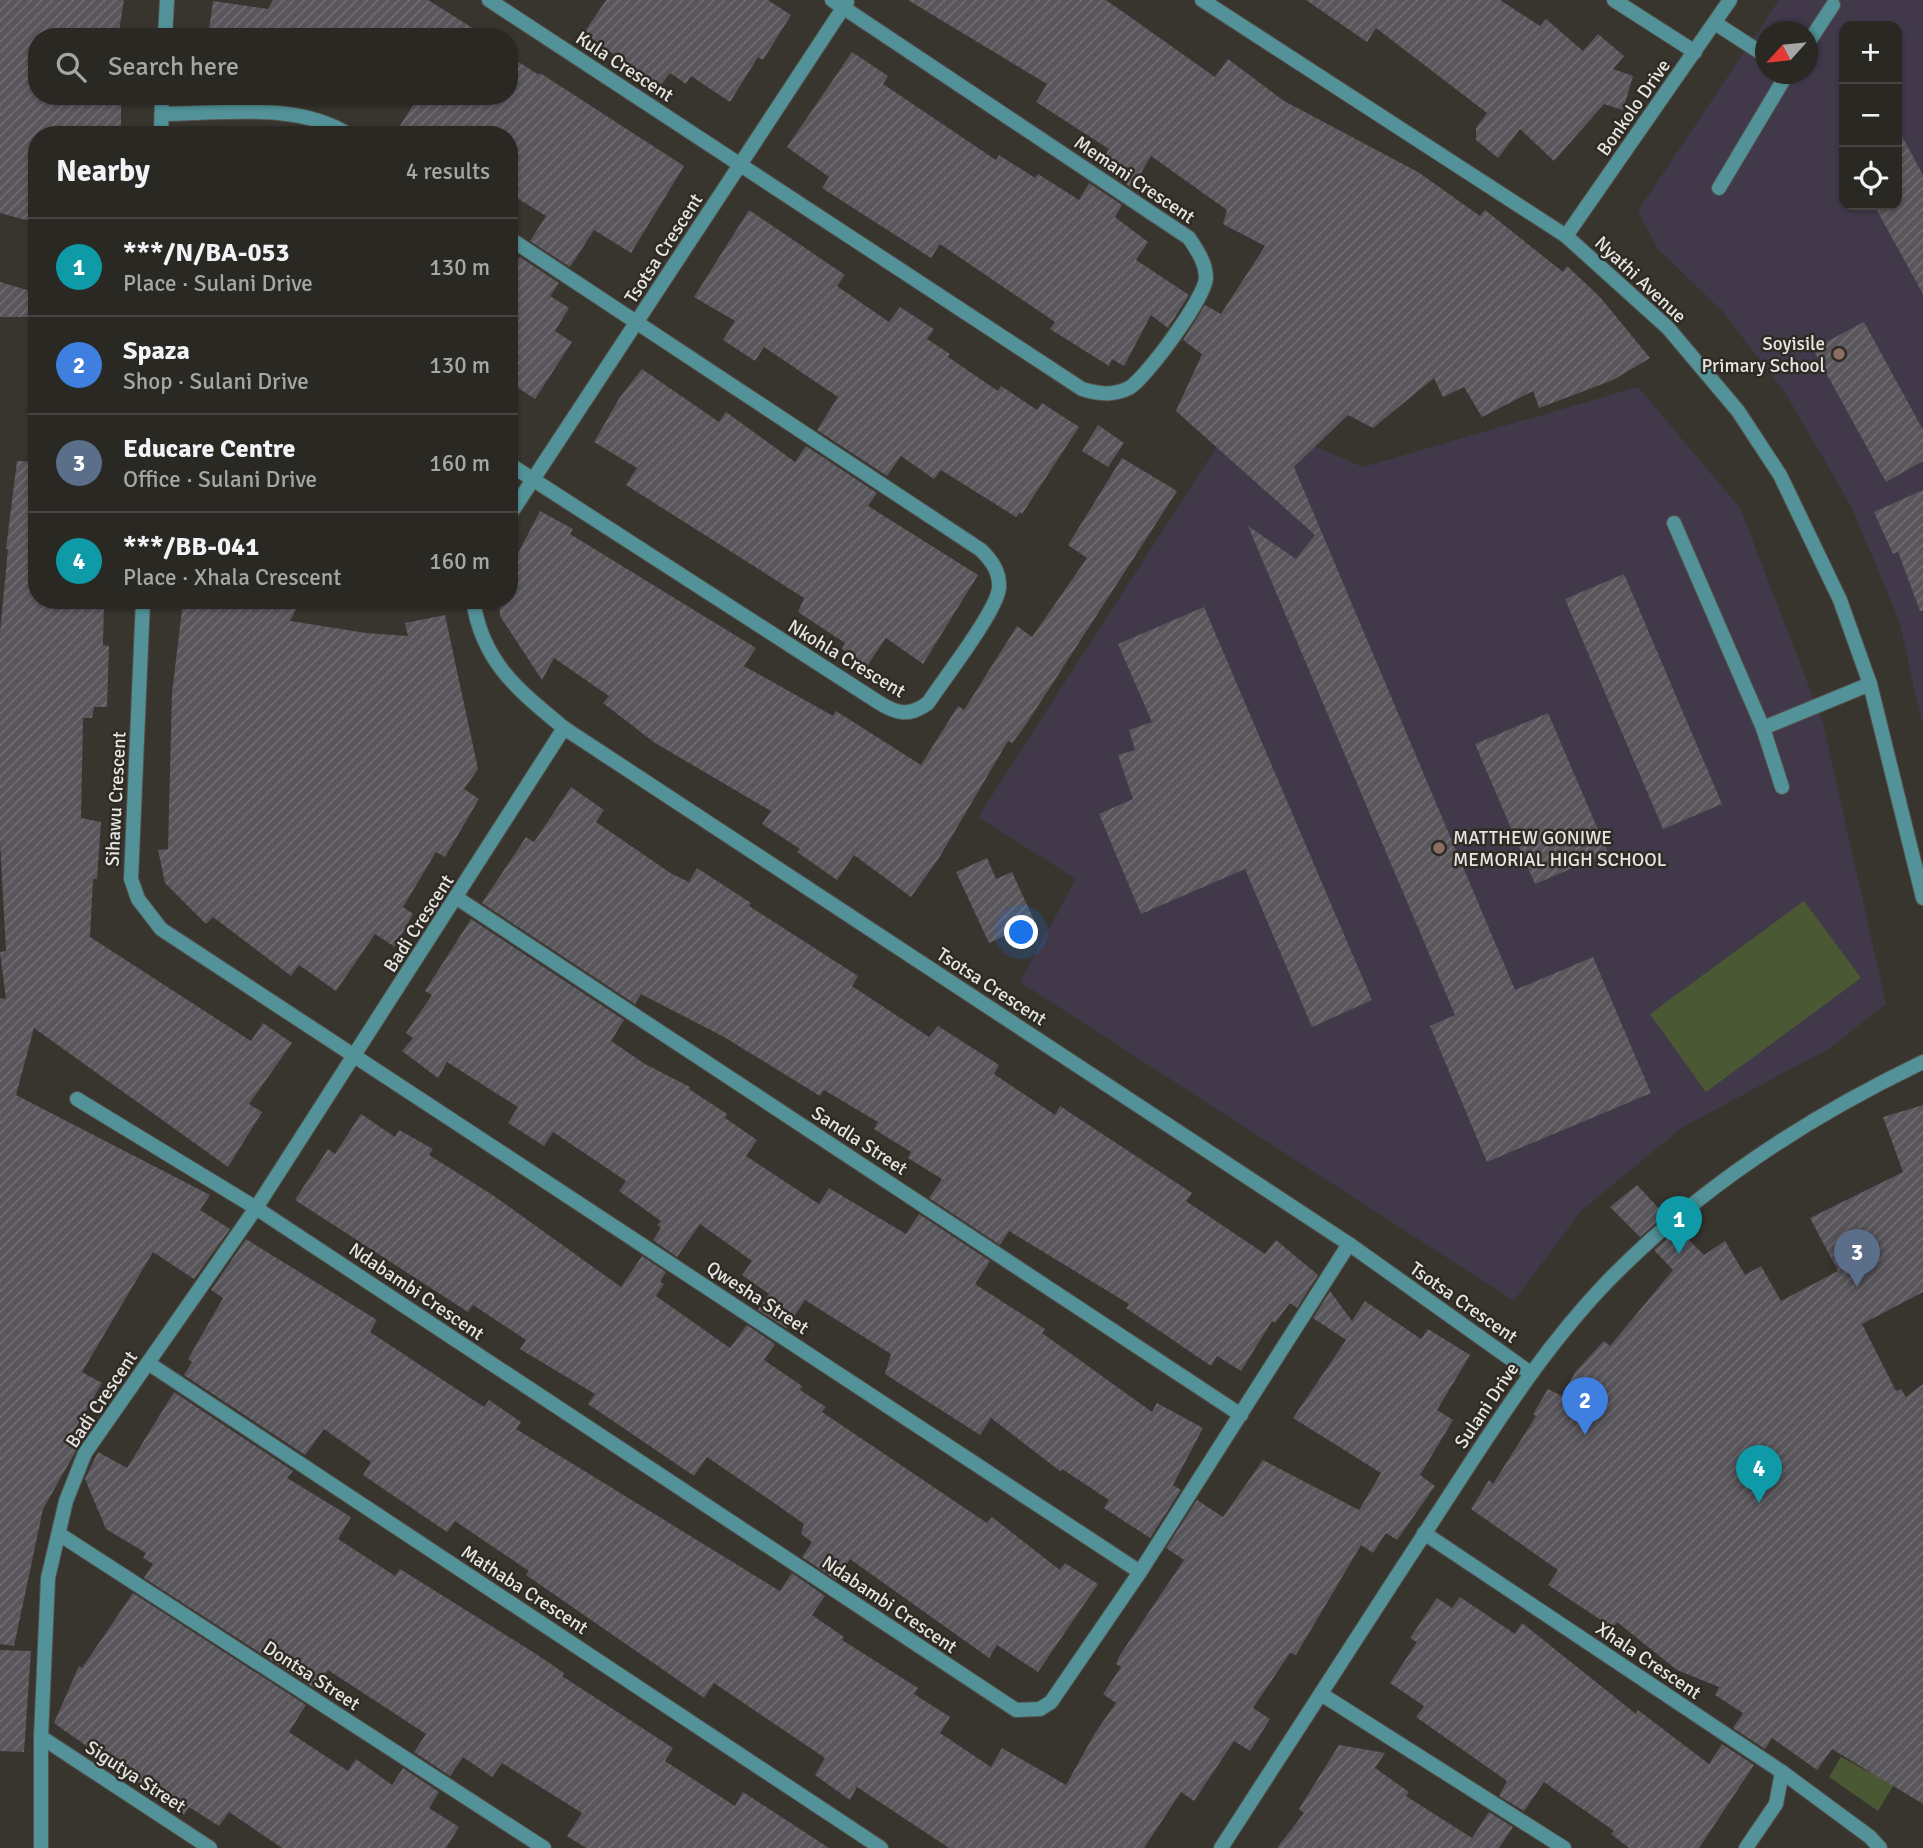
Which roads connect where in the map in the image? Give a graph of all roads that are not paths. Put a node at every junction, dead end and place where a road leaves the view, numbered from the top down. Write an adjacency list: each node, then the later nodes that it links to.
1 (167, 0): 9 (street)
2 (489, 0): 18 (street, Kula Crescent)
3 (1202, 0): 20 (street, Nyathi Avenue)
4 (1614, 0): 12 (street)
5 (1730, 0): 8 (street, Bonkolo Drive)
6 (841, 2): 18 (street, Tsotsa Crescent); 18 (street, Memani Crescent)
7 (1833, 5): 10 (street)
8 (1715, 23): 11 (street); 12 (street, Bonkolo Drive)
9 (165, 28)
10 (1818, 28)
11 (1755, 49)
12 (1695, 52): 20 (street, Bonkolo Drive)
13 (1781, 84): 19 (street)
14 (162, 105): 15 (street)
15 (162, 114): 16 (street); 17 (street)
16 (161, 126)
17 (329, 126)
18 (740, 164): 22 (street, Tsotsa Crescent)
19 (1719, 188)
20 (1566, 236): 29 (street, Nyathi Avenue)
21 (518, 244): 22 (street)
22 (638, 321): 24 (street, Tsotsa Crescent); 24 (street, Nkohla Crescent)
23 (518, 470): 24 (street)
24 (533, 480): 25 (street, Tsotsa Crescent)
25 (518, 502)
26 (1674, 523): 31 (street)
27 (143, 609): 35 (street, Sihawu Crescent)
28 (476, 609): 30 (street, Tsotsa Crescent)
29 (1870, 684): 31 (street); 34 (street, Nyathi Avenue)
30 (564, 727): 33 (street, Badi Crescent); 39 (street, Tsotsa Crescent)
31 (1763, 728): 32 (street)
32 (1782, 787)
33 (457, 898): 35 (street, Badi Crescent); 42 (street, Sandla Street)
34 (1923, 898)
35 (354, 1054): 38 (street, Badi Crescent); 45 (street, Qwesha Street)
36 (1923, 1062): 41 (street, Sulani Drive)
37 (77, 1099): 38 (street)
38 (256, 1208): 40 (street, Badi Crescent); 45 (street, Ndabambi Crescent)
39 (1349, 1244): 41 (street, Tsotsa Crescent); 42 (street, Ndabambi Crescent)
40 (148, 1363): 44 (street, Badi Crescent); 52 (street, Mathaba Crescent)
41 (1529, 1372): 43 (street, Sulani Drive)
42 (1241, 1415): 45 (street, Ndabambi Crescent)
43 (1424, 1533): 46 (street, Sulani Drive); 48 (street, Xhala Crescent)
44 (59, 1534): 47 (street, Badi Crescent); 51 (street, Dontsa Street)
45 (1140, 1572)
46 (1321, 1694): 53 (street, Sulani Drive); 54 (street)
47 (41, 1737): 49 (street, Badi Crescent); 50 (street, Sigutya Street)
48 (1782, 1772): 55 (street); 56 (street, Xhala Crescent)
49 (41, 1848)
50 (210, 1848)
51 (544, 1848)
52 (881, 1848)
53 (1221, 1848)
54 (1564, 1848)
55 (1746, 1848)
56 (1880, 1848)

